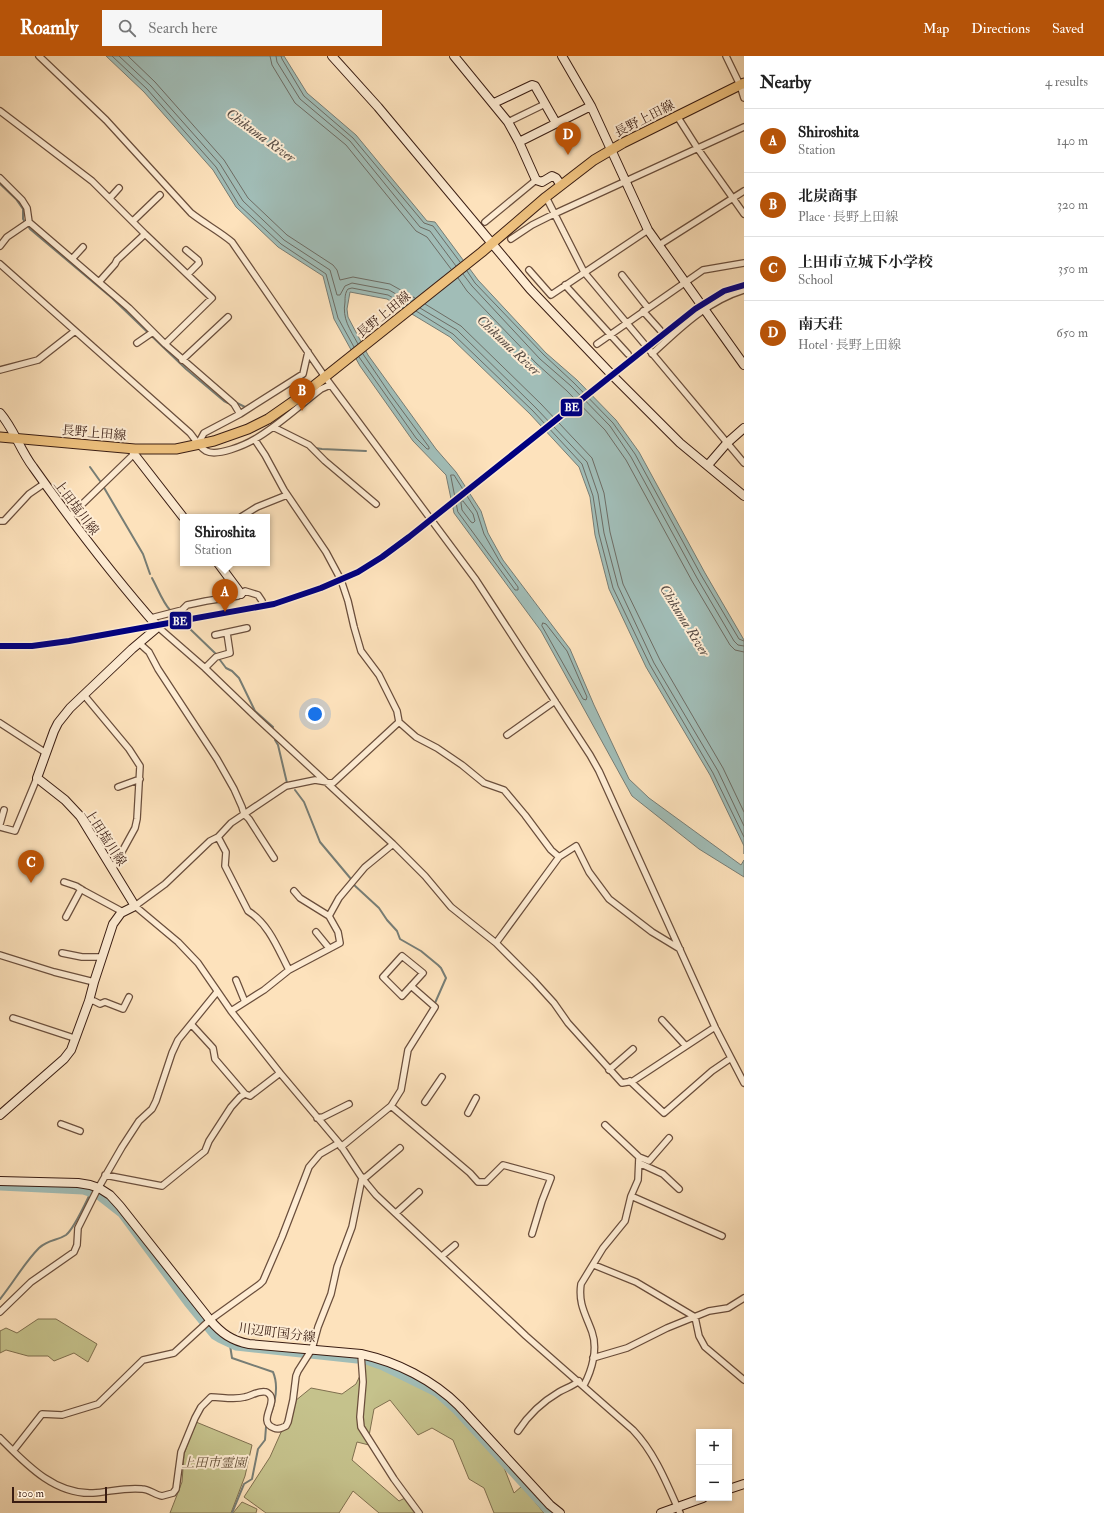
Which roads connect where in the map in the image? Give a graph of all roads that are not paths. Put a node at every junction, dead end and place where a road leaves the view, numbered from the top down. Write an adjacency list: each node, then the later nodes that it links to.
1 (39, 56): 64 (street)
2 (332, 56): 37 (street)
3 (454, 56): 8 (street)
4 (562, 56): 10 (street)
5 (726, 56): 6 (street)
6 (742, 84): 7 (street); 12 (main road, 長野上田線)
7 (744, 98)
8 (494, 103): 9 (street); 13 (street)
9 (545, 104): 13 (street); 14 (street)
10 (591, 106): 14 (street); 18 (street)
11 (0, 111): 27 (street)
12 (677, 116): 17 (street); 18 (main road, 長野上田線)
13 (508, 122): 16 (street)
14 (556, 123): 16 (street)
15 (744, 127): 17 (street)
16 (519, 142): 20 (street)
17 (698, 149): 21 (street); 28 (street)
18 (610, 150): 21 (street); 22 (main road, 長野上田線)
19 (0, 178): 32 (street)
20 (536, 180): 22 (street); 33 (street)
21 (626, 182): 29 (street); 34 (street)
22 (561, 185): 26 (main road, 長野上田線)
23 (119, 188): 27 (street)
24 (744, 192): 28 (street)
25 (160, 195): 31 (street)
26 (546, 197): 29 (street); 37 (main road, 長野上田線)
27 (110, 198): 31 (street)
28 (733, 198): 30 (street); 38 (street)
29 (554, 214): 36 (street); 46 (street)
30 (744, 214)
31 (133, 221): 35 (street)
32 (29, 222): 39 (street); 42 (street)
33 (485, 222)
34 (648, 230): 38 (street); 46 (street)
35 (145, 234): 47 (street); 49 (street)
36 (511, 239)
37 (492, 242): 70 (main road, 長野上田線); 82 (street)
38 (659, 245): 50 (street)
39 (0, 246)
40 (83, 247): 42 (street)
41 (186, 250): 47 (street)
42 (72, 259): 49 (street)
43 (744, 263): 50 (street)
44 (0, 264): 58 (street)
45 (529, 270): 51 (street)
46 (584, 272): 51 (street); 56 (street)
47 (188, 274): 62 (street)
48 (622, 275): 53 (street)
49 (99, 282): 59 (street)
50 (686, 282): 53 (street); 54 (street)
51 (565, 285): 60 (street)
52 (744, 290): 54 (street)
53 (646, 310): 56 (street); 57 (street)
54 (704, 310): 66 (street); 68 (street)
55 (228, 317): 67 (street)
56 (627, 323): 60 (street); 66 (street)
57 (660, 330)
58 (75, 331): 69 (street); 79 (street)
59 (153, 332): 61 (street); 62 (street)
60 (611, 334): 63 (street); 65 (street)
61 (137, 343)
62 (165, 344): 67 (street)
63 (597, 344)
64 (308, 352): 70 (street); 72 (street)
65 (628, 354)
66 (652, 354): 78 (street)
67 (182, 360): 72 (street)
68 (744, 365)
69 (0, 370)
70 (328, 379): 73 (street); 79 (main road, 長野上田線); 102 (street)
71 (0, 413): 76 (street, 上田塩川線)
72 (240, 414): 79 (street)
73 (273, 427): 77 (street); 86 (street)
74 (744, 428): 78 (street)
75 (0, 437): 76 (main road, 長野上田線)
76 (16, 438): 80 (main road, 長野上田線); 83 (street, 上田塩川線)
77 (255, 440): 79 (street); 84 (street)
78 (728, 443): 81 (street); 82 (street)
79 (198, 444): 80 (main road, 長野上田線)
80 (134, 451): 87 (street); 89 (street)
81 (743, 460)
82 (708, 465): 85 (street)
83 (45, 483): 89 (street, 上田塩川線); 90 (street)
84 (287, 495): 88 (street); 103 (street)
85 (744, 496)
86 (376, 504)
87 (181, 514)
88 (246, 514)
89 (70, 516): 94 (street, 上田塩川線)
90 (0, 521)
91 (220, 566): 92 (street)
92 (241, 594): 93 (street); 94 (street)
93 (262, 601)
94 (151, 618): 95 (street, 上田塩川線)
95 (158, 627): 99 (street); 100 (street)
96 (247, 628): 97 (street)
97 (227, 633): 98 (street); 100 (street)
98 (215, 635)
99 (139, 642): 101 (street); 112 (street)
100 (206, 668): 109 (street)
101 (84, 695): 106 (street); 108 (street)
102 (555, 701): 105 (street); 129 (street)
103 (399, 722): 109 (street); 116 (street)
104 (0, 723): 106 (street)
105 (507, 735)
106 (46, 753): 107 (street)
107 (37, 778): 113 (street); 118 (street, 上田塩川線)
108 (140, 779): 110 (street); 118 (street)
109 (326, 782): 112 (street); 115 (street)
110 (118, 787)
111 (4, 810): 113 (street)
112 (244, 814): 114 (street); 117 (street)
113 (0, 826)
114 (218, 837): 122 (street); 133 (street)
115 (393, 844): 124 (street); 127 (street)
116 (559, 857): 127 (street); 129 (street)
117 (274, 858)
118 (113, 868): 122 (street, 上田塩川線)
119 (64, 882): 120 (street)
120 (81, 889): 123 (street); 125 (street)
121 (294, 891): 124 (street)
122 (135, 906): 123 (street); 137 (street)
123 (123, 912): 132 (street)
124 (329, 916): 128 (street)
125 (66, 917)
126 (316, 932): 128 (street)
127 (496, 943): 150 (street)
128 (329, 948): 133 (street)
129 (680, 949): 145 (street)
130 (62, 953): 132 (street)
131 (0, 955): 135 (street)
132 (102, 957): 135 (street)
133 (289, 970): 140 (street)
134 (236, 980): 140 (street)
135 (94, 982): 139 (street)
136 (411, 986): 136 (street); 159 (street)
137 (217, 992): 141 (street); 144 (street)
138 (129, 997): 139 (street)
139 (89, 1001): 146 (street)
140 (245, 1002): 141 (street)
141 (231, 1011): 151 (street)
142 (13, 1018): 146 (street)
143 (662, 1020): 147 (street)
144 (191, 1024): 155 (street); 171 (street)
145 (714, 1027): 147 (street); 149 (street)
146 (74, 1038): 160 (street)
147 (685, 1045): 153 (street)
148 (633, 1049): 150 (street)
149 (731, 1058): 153 (street); 154 (street)
150 (609, 1070): 153 (street)
151 (280, 1073): 155 (street); 163 (street)
152 (442, 1077): 157 (street)
153 (630, 1081)
154 (744, 1083)
155 (245, 1094): 171 (street)
156 (476, 1098): 161 (street)
157 (425, 1102)
158 (349, 1104): 163 (street)
159 (391, 1106): 168 (street); 179 (street)
160 (3, 1108): 162 (street)
161 (468, 1113)
162 (0, 1115)
163 (317, 1118): 168 (street)
164 (61, 1124): 166 (street)
165 (605, 1125): 170 (street)
166 (80, 1131)
167 (669, 1138): 170 (street)
168 (340, 1145): 172 (street); 187 (street)
169 (400, 1148): 172 (street)
170 (639, 1160): 174 (street); 177 (street)
171 (105, 1175): 175 (street)
172 (362, 1178): 178 (street); 188 (street)
173 (0, 1181): 175 (street, 川辺町国分線)
174 (679, 1189)
175 (96, 1192): 185 (street); 187 (street, 川辺町国分線)
176 (419, 1192): 178 (street)
177 (631, 1196): 180 (street); 183 (street)
178 (396, 1213): 182 (street)
179 (532, 1234)
180 (722, 1236)
181 (455, 1246): 182 (street)
182 (442, 1256): 192 (street)
183 (594, 1265): 186 (street); 190 (street)
184 (744, 1298): 186 (street)
185 (0, 1312)
186 (695, 1317): 190 (street); 191 (street)
187 (210, 1320): 188 (street, 川辺町国分線); 195 (street)
188 (309, 1354): 189 (street, 川辺町国分線); 195 (street)
189 (361, 1354): 200 (street); 201 (street, 川辺町国分線)
190 (593, 1358): 192 (street)
191 (744, 1380)
192 (581, 1383): 193 (street); 199 (street)
193 (518, 1431)
194 (0, 1438): 195 (street)
195 (13, 1451)
196 (744, 1484): 197 (street)
197 (732, 1488)
198 (697, 1501): 199 (street)
199 (679, 1510): 202 (street)
200 (419, 1513)
201 (560, 1513)
202 (661, 1513)

